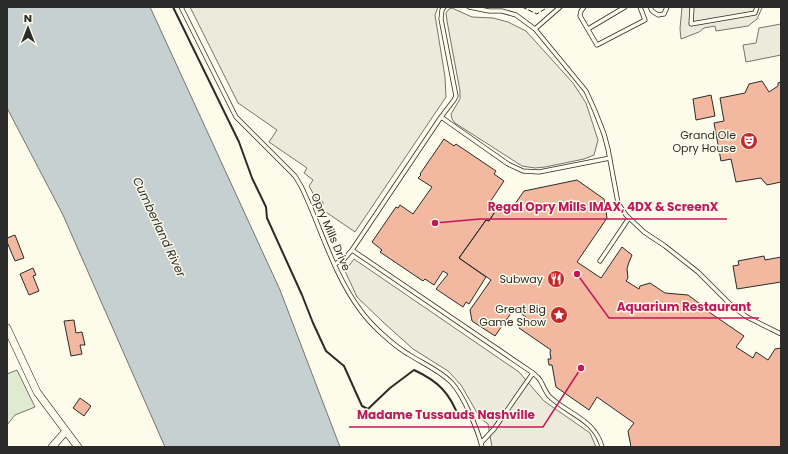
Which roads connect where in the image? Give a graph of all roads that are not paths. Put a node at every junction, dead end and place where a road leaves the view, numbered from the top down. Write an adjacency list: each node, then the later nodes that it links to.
1 (181, 7): 19 (lane, Opry Mills Drive)
2 (444, 7): 14 (lane)
3 (469, 7): 12 (lane)
4 (560, 7): 12 (lane)
5 (584, 7): 13 (lane)
6 (624, 7): 13 (lane)
7 (640, 7): 13 (lane)
8 (650, 7): 9 (lane)
9 (667, 7)
10 (692, 7): 11 (lane)
11 (757, 7)
12 (535, 29): 15 (lane)
13 (588, 29)
14 (441, 118): 15 (lane); 17 (lane)
15 (610, 158): 16 (lane)
16 (629, 218): 18 (lane); 21 (lane)
17 (352, 250): 19 (lane); 22 (lane)
18 (600, 261)
19 (335, 264): 24 (lane, Opry Mills Drive)
20 (7, 328): 23 (street)
21 (781, 334)
22 (533, 373): 24 (lane); 27 (lane)
23 (66, 431): 25 (street); 26 (street)
24 (482, 445)
25 (52, 447)
26 (78, 447)
27 (602, 447)

